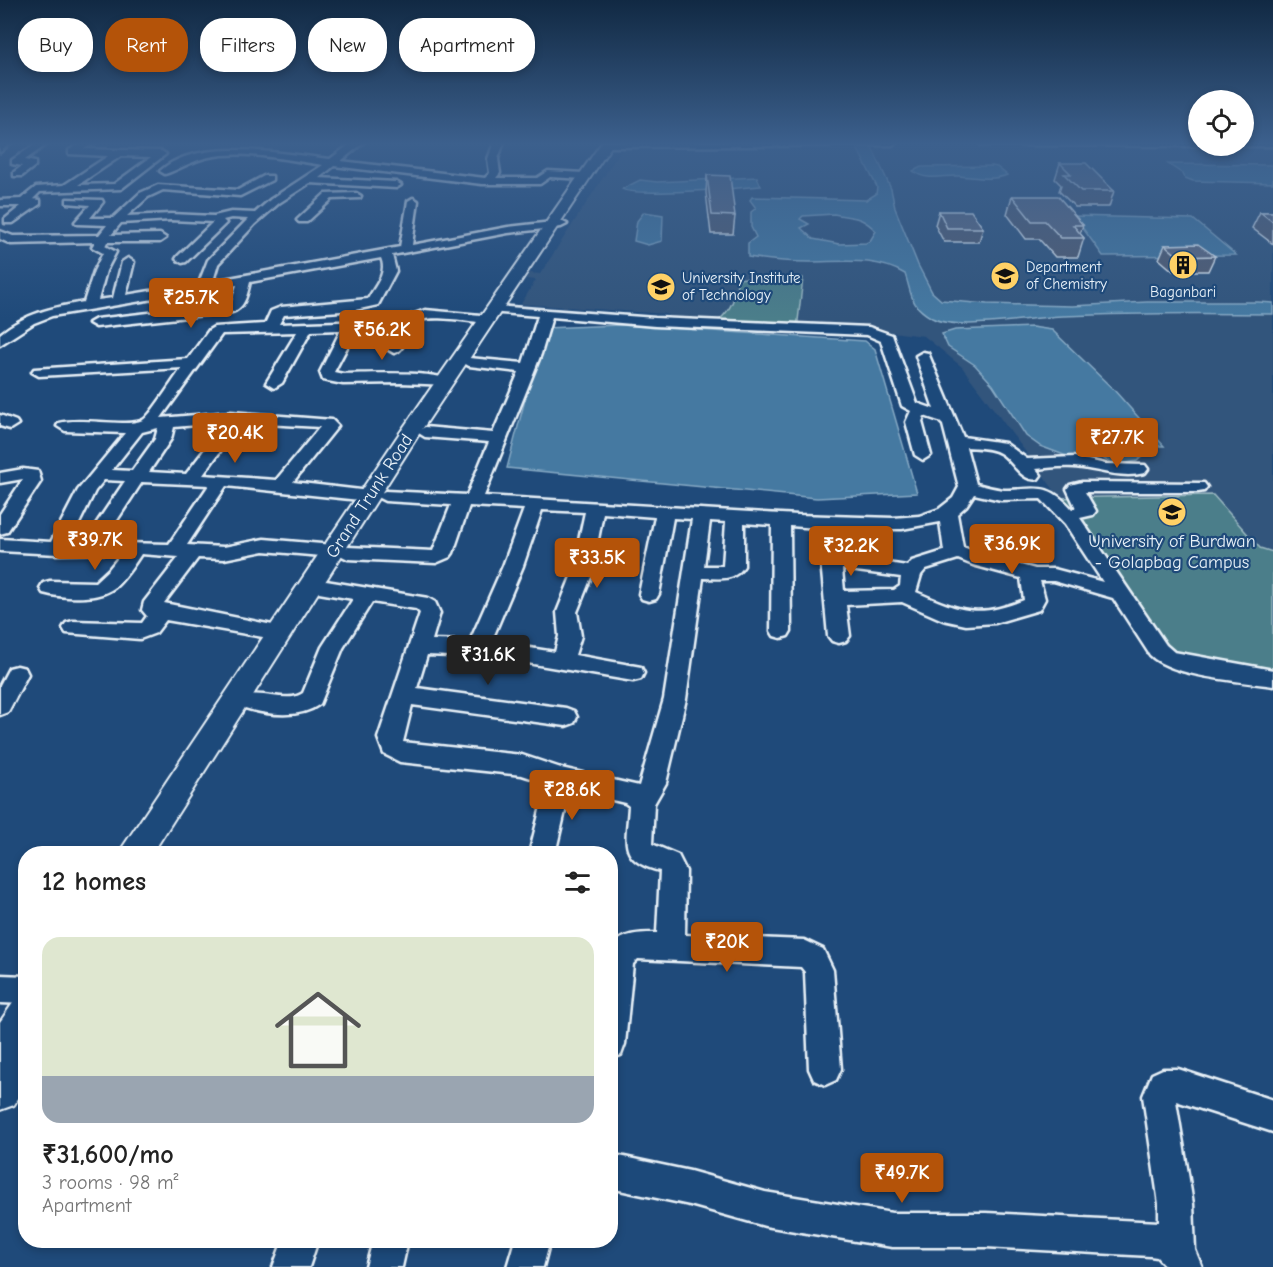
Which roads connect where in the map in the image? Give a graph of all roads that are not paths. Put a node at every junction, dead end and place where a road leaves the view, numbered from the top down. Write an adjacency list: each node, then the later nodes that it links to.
1 (89, 201): 10 (street)
2 (96, 201): 15 (street)
3 (138, 201): 15 (street)
4 (275, 201): 11 (street)
5 (323, 201): 13 (street)
6 (413, 201): 20 (street)
7 (569, 201): 16 (main road, Grand Trunk Road)
8 (571, 201): 16 (main road, Grand Trunk Road)
9 (0, 202): 10 (street)
10 (40, 202): 14 (street)
11 (258, 216): 12 (street); 25 (street)
12 (216, 219): 15 (street); 22 (street)
13 (303, 220)
14 (9, 221)
15 (117, 221): 18 (street)
16 (556, 224): 20 (street); 29 (main road, Grand Trunk Road)
17 (160, 238): 18 (street)
18 (102, 240): 19 (street); 27 (street)
19 (3, 242)
20 (405, 250): 21 (street)
21 (385, 253): 24 (street); 33 (street)
22 (182, 259)
23 (128, 262): 26 (street)
24 (245, 279): 25 (street); 31 (street)
25 (204, 286): 26 (street)
26 (119, 299): 27 (street)
27 (90, 304): 35 (street)
28 (546, 313): 29 (street); 40 (street); 44 (street)
29 (494, 314): 30 (street); 38 (main road, Grand Trunk Road); 42 (main road, Grand Trunk Road)
30 (407, 322): 32 (street); 36 (street)
31 (96, 323)
32 (350, 327): 34 (street); 42 (street)
33 (270, 328): 34 (street); 39 (street)
34 (306, 328): 43 (street)
35 (0, 341)
36 (394, 349)
37 (923, 356): 45 (street)
38 (469, 362): 40 (street); 51 (main road, Grand Trunk Road)
39 (192, 363): 41 (street); 50 (street)
40 (527, 368): 52 (street)
41 (39, 372)
42 (444, 382): 67 (main road, Grand Trunk Road)
43 (274, 383)
44 (902, 385): 45 (street); 46 (street)
45 (934, 386): 47 (street)
46 (919, 410): 47 (street); 55 (street)
47 (945, 418): 54 (street)
48 (167, 423): 50 (street); 59 (street); 63 (street)
49 (65, 426): 50 (street)
50 (143, 426): 58 (street)
51 (425, 432): 52 (street); 67 (main road, Grand Trunk Road)
52 (497, 438): 68 (street)
53 (221, 440): 61 (street)
54 (956, 441): 56 (street); 64 (street)
55 (923, 455)
56 (1024, 464): 57 (street); 66 (street)
57 (1139, 469)
58 (99, 475): 59 (street); 81 (street)
59 (138, 477): 61 (street); 78 (street)
60 (0, 478): 79 (street)
61 (191, 480): 62 (street)
62 (221, 481): 63 (street); 84 (street)
63 (281, 485): 67 (street)
64 (968, 487): 66 (street); 71 (street)
65 (1198, 487): 74 (street)
66 (1047, 495): 74 (street)
67 (377, 496): 68 (street); 85 (main road, Grand Trunk Road)
68 (467, 501): 69 (street); 85 (street)
69 (535, 504): 70 (street); 103 (street)
70 (595, 507): 72 (street); 104 (street)
71 (947, 511): 77 (street); 83 (street)
72 (664, 512): 73 (street); 93 (street)
73 (702, 514): 75 (street); 87 (street)
74 (1068, 515): 92 (street)
75 (735, 517): 76 (street); 87 (street)
76 (781, 520): 77 (street); 99 (street)
77 (827, 522): 86 (street)
78 (105, 524)
79 (0, 528)
80 (0, 545): 81 (street)
81 (57, 548): 82 (street)
82 (136, 548): 84 (street); 90 (street)
83 (954, 550): 88 (street); 89 (street)
84 (183, 551): 85 (street); 97 (street)
85 (340, 552): 91 (main road, Grand Trunk Road); 100 (main road, Grand Trunk Road)
86 (830, 561): 88 (street); 96 (street)
87 (694, 572): 113 (street)
88 (910, 573): 95 (street)
89 (1035, 575): 92 (street); 95 (street)
90 (50, 588)
91 (326, 588): 94 (street); 109 (main road, Grand Trunk Road)
92 (1120, 592): 107 (street)
93 (649, 594)
94 (366, 595): 102 (street); 109 (street)
95 (905, 595): 96 (street)
96 (834, 598): 101 (street)
97 (160, 613): 98 (street); 100 (street)
98 (73, 628)
99 (781, 631)
100 (280, 633): 114 (main road, Grand Trunk Road)
101 (839, 636)
102 (419, 647): 103 (street); 108 (street)
103 (478, 648): 104 (street)
104 (563, 661): 105 (street)
105 (633, 673)
106 (17, 674): 110 (street)
107 (1273, 678)
108 (404, 695): 111 (street); 112 (street)
109 (253, 702): 115 (main road, Grand Trunk Road)
110 (0, 706)
111 (566, 717)
112 (561, 778): 113 (street); 116 (street)
113 (641, 801): 117 (street)
114 (139, 846)
115 (160, 846)
116 (544, 846)
117 (670, 947): 118 (street); 123 (street)
118 (618, 971)
119 (0, 988): 120 (street)
120 (18, 989)
121 (18, 1047): 122 (main road)
122 (13, 1067)
123 (825, 1069)
124 (1273, 1116): 129 (street)
125 (618, 1173): 129 (street)
126 (298, 1248): 130 (street)
127 (389, 1248): 131 (street)
128 (531, 1248): 132 (street)
129 (1181, 1258)
130 (291, 1267)
131 (384, 1267)
132 (525, 1267)

